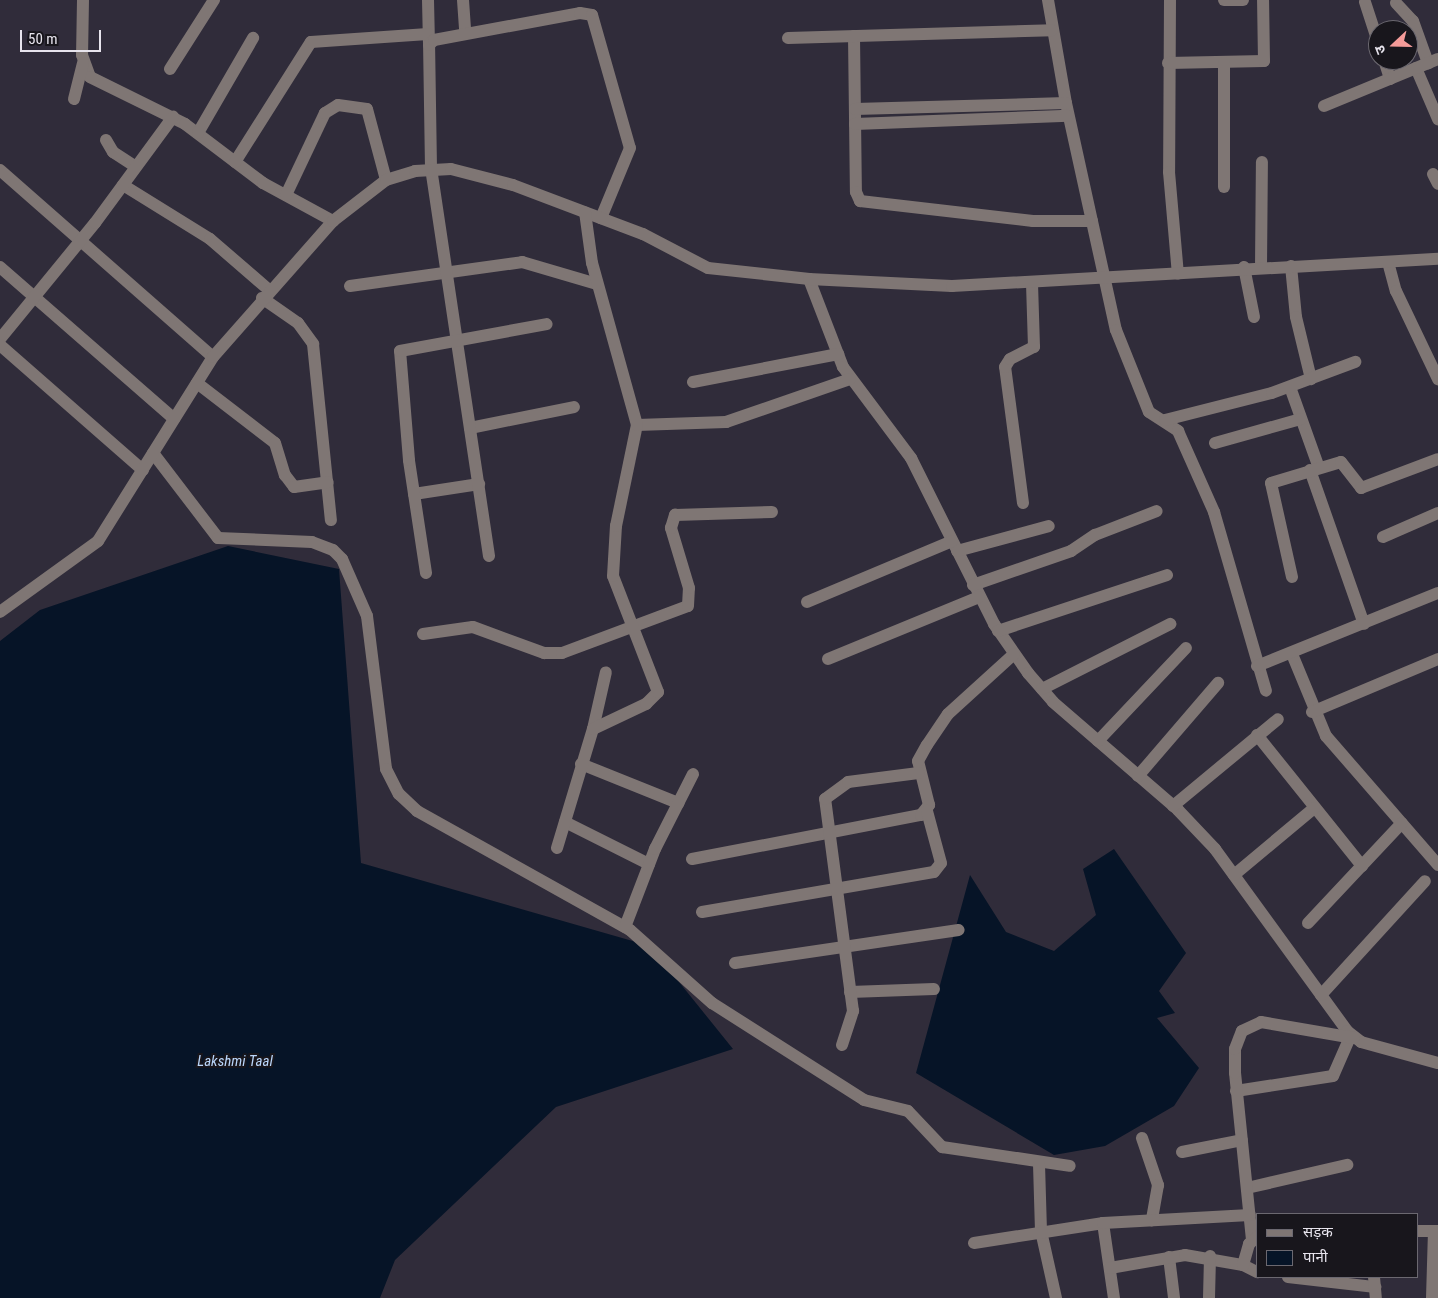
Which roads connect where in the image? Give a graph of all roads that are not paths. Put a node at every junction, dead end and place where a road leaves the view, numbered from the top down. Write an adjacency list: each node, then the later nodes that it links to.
1 (83, 0): 19 (street)
2 (214, 0): 23 (street)
3 (428, 0): 18 (street)
4 (463, 0): 14 (street)
5 (1048, 0): 13 (street)
6 (1170, 0): 20 (street)
7 (1224, 0): 8 (street)
8 (1242, 0)
9 (1263, 0): 21 (street)
10 (1365, 2): 12 (street)
11 (1396, 2): 22 (street)
12 (1371, 20)
13 (1052, 30): 15 (street); 30 (street)
14 (465, 32): 18 (street); 47 (street)
15 (854, 36): 17 (street); 29 (street)
16 (253, 38): 35 (street)
17 (788, 38)
18 (429, 40): 37 (street); 40 (street)
19 (83, 62): 26 (street); 31 (street)
20 (1168, 62): 21 (street); 58 (street)
21 (1224, 63): 44 (street)
22 (1427, 64): 25 (street); 32 (street)
23 (170, 69)
24 (1387, 70): 25 (street)
25 (1390, 79): 27 (street)
26 (74, 99)
27 (1324, 106)
28 (939, 107): 29 (street); 30 (street); 33 (street)
29 (855, 110): 34 (street)
30 (1067, 110): 33 (street); 49 (street)
31 (173, 117): 35 (street); 39 (street)
32 (1438, 119)
33 (940, 121): 34 (street)
34 (855, 124): 49 (street)
35 (198, 134): 37 (street)
36 (106, 140): 39 (street)
37 (235, 162): 45 (street)
38 (1262, 162): 56 (street)
39 (136, 167): 43 (street)
40 (431, 168): 42 (street); 46 (street); 57 (street)
41 (0, 170): 50 (street)
42 (386, 180): 45 (street); 48 (street)
43 (123, 185): 50 (street); 64 (street)
44 (1224, 187)
45 (286, 195): 48 (street)
46 (585, 212): 47 (street); 62 (street)
47 (601, 218): 59 (street)
48 (333, 221): 64 (street)
49 (1092, 221): 60 (street)
50 (80, 242): 65 (street); 72 (street)
51 (1438, 259): 52 (street)
52 (1388, 262): 54 (street); 74 (street)
53 (0, 266): 65 (street)
54 (1291, 266): 56 (street); 76 (street)
55 (1244, 267): 56 (street); 58 (street); 66 (street)
56 (1261, 267)
57 (446, 271): 62 (street); 63 (street); 69 (street)
58 (1178, 274): 60 (street)
59 (808, 279): 61 (street); 71 (street)
60 (1104, 281): 61 (street); 83 (street)
61 (1032, 283): 94 (street)
62 (597, 284): 84 (street)
63 (350, 286)
64 (265, 294): 72 (street); 91 (street)
65 (32, 300): 68 (street); 81 (street)
66 (1254, 317)
67 (547, 324): 69 (street)
68 (0, 339)
69 (457, 339): 85 (street); 93 (street)
70 (0, 345): 90 (street)
71 (838, 354): 75 (street); 77 (street)
72 (213, 358): 78 (street)
73 (1356, 362): 76 (street)
74 (1436, 371)
75 (850, 379): 84 (street); 101 (street)
76 (1311, 379): 79 (street)
77 (693, 382)
78 (197, 383): 81 (street); 91 (street)
79 (1290, 387): 82 (street); 83 (street)
80 (574, 407): 85 (street)
81 (174, 418): 87 (street)
82 (1301, 419): 86 (street); 89 (street)
83 (1165, 420): 121 (street)
84 (637, 425): 113 (street)
85 (470, 428): 92 (street)
86 (1215, 443)
87 (153, 453): 90 (street); 152 (street)
88 (1438, 458): 89 (street)
89 (1314, 469): 105 (street); 112 (street)
90 (143, 470): 110 (street)
91 (328, 482): 98 (street)
92 (478, 484): 93 (street); 102 (street)
93 (414, 494): 103 (street)
94 (1023, 503)
95 (1157, 511): 106 (street)
96 (772, 512): 113 (street)
97 (1438, 513): 100 (street)
98 (331, 520)
99 (1049, 526): 101 (street)
100 (1383, 537)
101 (954, 546): 106 (street); 109 (street)
102 (489, 556)
103 (426, 572)
104 (1167, 575): 114 (street)
105 (1292, 576)
106 (973, 585): 108 (street)
107 (1438, 592): 112 (street)
108 (979, 597): 114 (street); 119 (street)
109 (807, 602)
110 (0, 612)
111 (1170, 624): 124 (street)
112 (1364, 624): 118 (street)
113 (632, 627): 115 (street); 128 (street)
114 (998, 631): 117 (street)
115 (422, 634)
116 (1186, 648): 130 (street)
117 (1014, 654): 124 (street); 132 (street)
118 (1292, 654): 121 (street); 126 (street)
119 (828, 659)
120 (1438, 659): 126 (street)
121 (1257, 666): 125 (street)
122 (606, 672): 128 (street)
123 (1218, 683): 134 (street)
124 (1042, 689): 130 (street)
125 (1266, 690)
126 (1312, 712): 140 (street)
127 (1278, 719): 129 (street)
128 (593, 729): 131 (street)
129 (1257, 735): 136 (street); 137 (street)
130 (1098, 741): 134 (street)
131 (581, 764): 135 (street); 139 (street)
132 (918, 773): 138 (street); 141 (street)
133 (692, 774): 135 (street)
134 (1138, 776): 136 (street)
135 (678, 803): 144 (street)
136 (1173, 806): 147 (street)
137 (1314, 808): 146 (street); 147 (street)
138 (927, 811): 141 (street); 149 (street)
139 (565, 822): 142 (street); 144 (street)
140 (1402, 823): 145 (street); 146 (street)
141 (829, 831): 143 (street); 149 (street)
142 (557, 848)
143 (692, 859)
144 (649, 864): 152 (street)
145 (1438, 865)
146 (1362, 866): 151 (street)
147 (1234, 875): 158 (street)
148 (1425, 881): 158 (street)
149 (834, 889): 150 (street); 154 (street)
150 (702, 912)
151 (1308, 923)
152 (625, 927): 166 (street)
153 (959, 930): 154 (street)
154 (843, 948): 155 (street); 157 (street)
155 (736, 963)
156 (934, 989): 157 (street)
157 (850, 992): 160 (street)
158 (1321, 994): 159 (street)
159 (1352, 1038): 161 (street); 162 (street); 162 (street)
160 (842, 1045)
161 (1438, 1063)
162 (1236, 1091): 164 (street)
163 (1142, 1138): 171 (street)
164 (1242, 1140): 165 (street); 169 (street)
165 (1182, 1152)
166 (1038, 1164): 168 (street); 173 (street)
167 (1347, 1164): 169 (street)
168 (1070, 1166)
169 (1248, 1188): 170 (street)
170 (1250, 1215): 171 (street); 176 (street)
171 (1152, 1220): 172 (street)
172 (1103, 1223): 173 (street); 181 (street)
173 (1041, 1231): 177 (street); 185 (street)
174 (1418, 1231): 175 (street)
175 (1436, 1231): 189 (street)
176 (1254, 1238): 180 (street)
177 (974, 1243)
178 (1210, 1256): 179 (street); 180 (street); 188 (street)
179 (1169, 1257): 181 (street); 187 (street)
180 (1243, 1265): 182 (street)
181 (1110, 1268): 186 (street)
182 (1256, 1272)
183 (1297, 1278): 184 (street)
184 (1375, 1287)
185 (1056, 1298)
186 (1114, 1298)
187 (1174, 1298)
188 (1212, 1298)
189 (1432, 1298)

